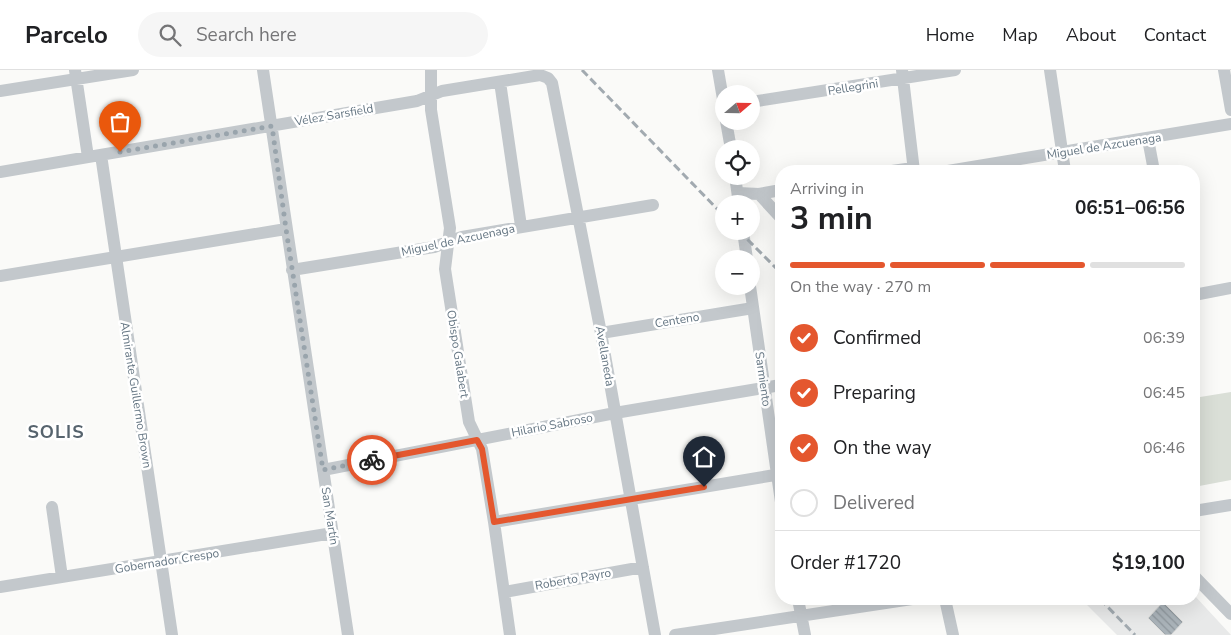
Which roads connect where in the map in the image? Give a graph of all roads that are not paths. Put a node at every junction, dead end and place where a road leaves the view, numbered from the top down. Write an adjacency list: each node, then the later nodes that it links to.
1 (133, 70): 9 (street)
2 (263, 70): 18 (street, San Martín)
3 (431, 70): 14 (street, Obispo Galabert)
4 (718, 70): 12 (street)
5 (955, 70): 8 (street, Pellegrini)
6 (1050, 70): 20 (street)
7 (1224, 70): 16 (street)
8 (903, 74): 15 (street, Pellegrini); 23 (street)
9 (76, 75): 13 (street); 22 (street)
10 (548, 78): 11 (street, Vélez Sarsfield); 33 (street, Avellaneda)
11 (500, 82): 14 (street, Vélez Sarsfield); 34 (street)
12 (721, 85)
13 (0, 92)
14 (431, 96): 18 (street, Vélez Sarsfield); 36 (street, Obispo Galabert)
15 (760, 100)
16 (1231, 110)
17 (1231, 124): 19 (street, Miguel de Azcuenaga)
18 (272, 126): 21 (street, Vélez Sarsfield); 35 (street, San Martín)
19 (1148, 139): 20 (street, Miguel de Azcuenaga); 26 (street)
20 (1062, 153): 24 (street, Miguel de Azcuenaga); 25 (street)
21 (101, 155): 22 (street, Vélez Sarsfield); 37 (street, Almirante Guillermo Brown)
22 (88, 157): 27 (street, Vélez Sarsfield)
23 (913, 165)
24 (986, 165)
25 (1064, 165)
26 (1153, 165)
27 (0, 172)
28 (775, 191): 29 (street)
29 (758, 194): 30 (street); 32 (street)
30 (753, 195)
31 (653, 205): 33 (street, Miguel de Azcuenaga)
32 (775, 212)
33 (578, 217): 34 (street, Miguel de Azcuenaga); 44 (street, Avellaneda)
34 (521, 226): 36 (street, Miguel de Azcuenaga)
35 (286, 229): 37 (street); 38 (street, San Martín)
36 (447, 242): 38 (street, Miguel de Azcuenaga); 48 (street, Obispo Galabert)
37 (115, 257): 39 (street); 58 (street, Almirante Guillermo Brown)
38 (292, 270): 50 (street, San Martín)
39 (0, 276)
40 (1231, 288): 41 (street)
41 (1200, 293)
42 (751, 295): 43 (street, Sarmiento)
43 (753, 308): 44 (street, Centeno); 46 (street, Sarmiento)
44 (601, 333): 47 (street, Avellaneda)
45 (775, 386): 46 (street, Hilario Sabroso)
46 (764, 388): 47 (street, Hilario Sabroso); 49 (street, Sarmiento)
47 (615, 413): 48 (street, Hilario Sabroso); 52 (street, Avellaneda)
48 (477, 440): 50 (street, Hilario Sabroso); 56 (street, Obispo Galabert)
49 (775, 452)
50 (323, 470): 57 (street, San Martín)
51 (775, 476): 52 (street)
52 (631, 499): 56 (street); 59 (street, Avellaneda)
53 (1231, 505): 55 (street)
54 (52, 507): 60 (street)
55 (1200, 511)
56 (494, 522): 63 (street, Obispo Galabert)
57 (333, 533): 58 (street, Gobernador Crespo); 70 (street, San Martín)
58 (161, 562): 60 (street, Gobernador Crespo); 69 (street, Almirante Guillermo Brown)
59 (643, 567): 63 (street, Roberto Payro); 72 (street, Avellaneda)
60 (62, 577): 62 (street, Gobernador Crespo)
61 (1200, 582): 67 (street)
62 (0, 587)
63 (504, 592): 71 (street, Obispo Galabert)
64 (799, 605): 68 (street)
65 (873, 605): 68 (street)
66 (946, 605): 75 (street)
67 (1231, 614)
68 (801, 616): 73 (street); 74 (street)
69 (172, 635)
70 (348, 635)
71 (510, 635)
72 (655, 635)
73 (675, 635)
74 (804, 635)
75 (953, 635)

